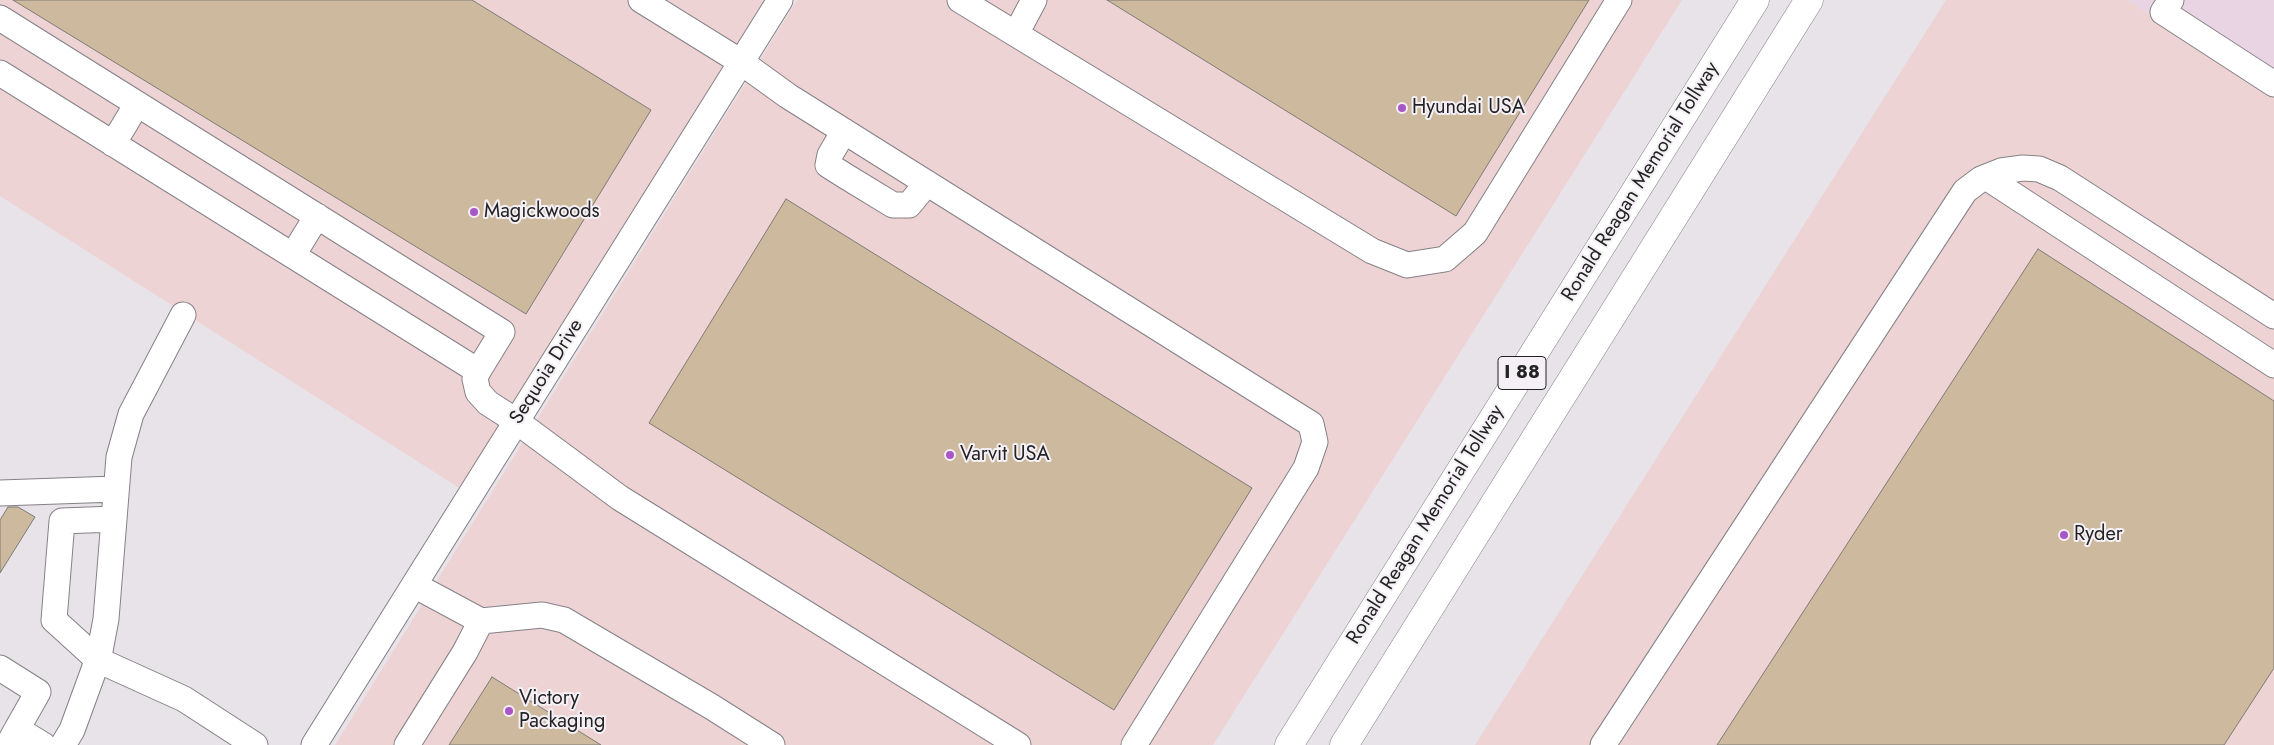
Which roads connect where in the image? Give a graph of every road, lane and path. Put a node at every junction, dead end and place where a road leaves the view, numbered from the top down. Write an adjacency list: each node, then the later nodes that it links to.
1 (641, 0): 11 (street)
2 (780, 0): 11 (street, Sequoia Drive)
3 (960, 0): 10 (street)
4 (1034, 0): 10 (street)
5 (1619, 0): 10 (street)
6 (1755, 0): 42 (highway, Ronald Reagan Memorial Tollway / I 88)
7 (1809, 0): 43 (highway, I 88)
8 (2167, 6): 13 (street)
9 (0, 18): 14 (street)
10 (1016, 34)
11 (741, 62): 15 (street); 25 (street, Sequoia Drive)
12 (0, 74): 16 (street)
13 (2274, 84)
14 (137, 104): 16 (street); 19 (street)
15 (844, 131): 18 (street); 18 (street)
16 (114, 144): 20 (street)
17 (1986, 177): 22 (street); 23 (street); 44 (street)
18 (927, 183): 41 (street)
19 (317, 216): 20 (street); 24 (street)
20 (293, 255): 24 (street)
21 (184, 315): 26 (street)
22 (2274, 316)
23 (2274, 365)
24 (478, 370): 25 (street)
25 (516, 421): 29 (street, Sequoia Drive); 40 (street)
26 (116, 489): 27 (street); 28 (street)
27 (0, 493)
28 (114, 519): 31 (street); 31 (street)
29 (414, 585): 30 (street); 37 (street, Sequoia Drive)
30 (481, 621): 38 (street); 39 (street)
31 (98, 660): 35 (street); 36 (street)
32 (0, 668): 33 (street)
33 (13, 737): 34 (street)
34 (43, 745)
35 (63, 745)
36 (255, 745)
37 (314, 745)
38 (407, 745)
39 (772, 745)
40 (1018, 745)
41 (1134, 745)
42 (1289, 745)
43 (1344, 745)
44 (1603, 745)

